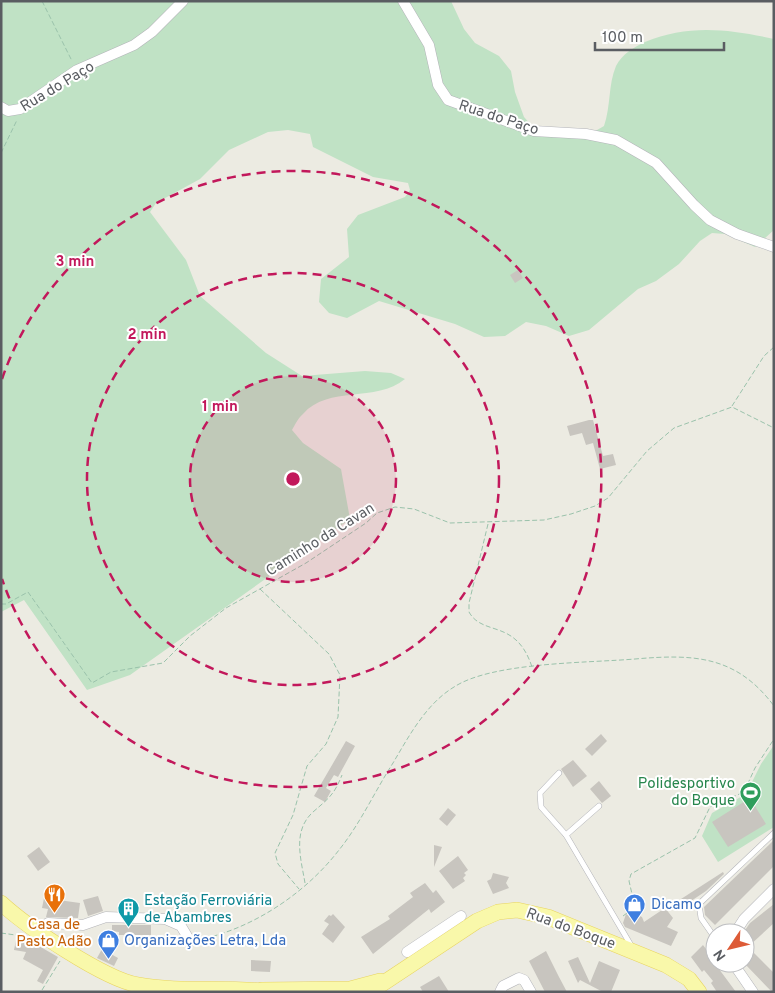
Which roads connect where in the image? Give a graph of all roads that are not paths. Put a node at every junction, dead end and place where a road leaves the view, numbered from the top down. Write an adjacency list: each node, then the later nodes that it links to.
1 (183, 1): 3 (street, Rua do Paço)
2 (403, 1): 4 (street, Rua do Paço)
3 (1, 108)
4 (774, 246)
5 (559, 773): 8 (lane)
6 (599, 806): 8 (lane)
7 (774, 833): 13 (lane)
8 (566, 835): 18 (lane)
9 (774, 889): 12 (street)
10 (1, 903): 15 (main road, Rua do Boque)
11 (461, 916): 14 (street)
12 (741, 923)
13 (705, 924)
14 (454, 928): 17 (street); 18 (main road, Rua do Boque); 22 (main road, Rua do Boque)
15 (31, 933): 16 (street); 20 (main road, Rua do Boque)
16 (190, 941)
17 (407, 952)
18 (634, 952): 26 (main road, Rua do Boque)
19 (739, 973): 27 (street)
20 (193, 989): 23 (main road, Rua do Boque)
21 (322, 990): 22 (main road, Rua do Boque); 23 (main road, Rua do Boque)
22 (364, 990)
23 (266, 991)
24 (500, 992): 25 (street)
25 (531, 992)
26 (700, 992)
27 (753, 992)

